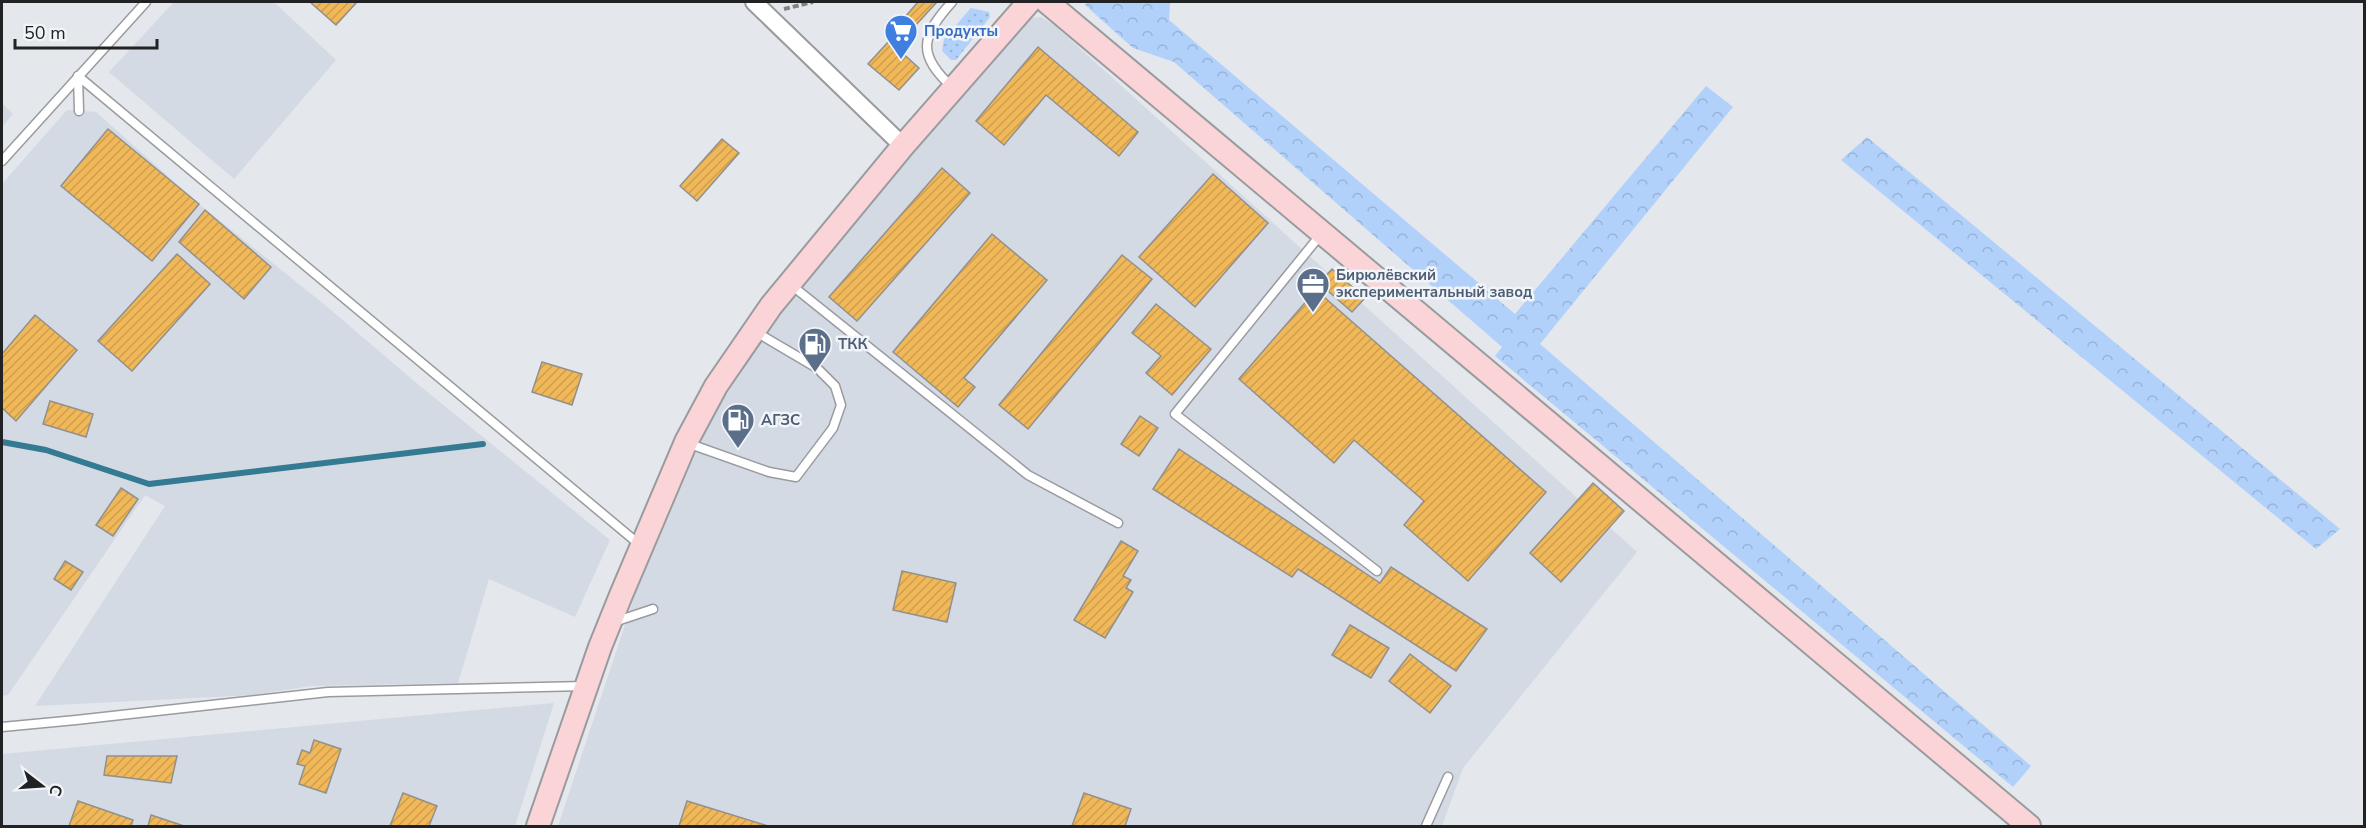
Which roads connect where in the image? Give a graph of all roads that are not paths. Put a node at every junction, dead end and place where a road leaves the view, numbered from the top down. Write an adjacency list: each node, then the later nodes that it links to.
1 (146, 2): 6 (lane)
2 (754, 2): 9 (street)
3 (952, 2): 7 (lane)
4 (1029, 2): 7 (street)
5 (1047, 2): 11 (street)
6 (78, 76): 8 (lane); 10 (lane); 16 (lane)
7 (953, 88): 9 (street)
8 (79, 111)
9 (903, 146): 12 (street)
10 (2, 161)
11 (1323, 233): 17 (lane); 25 (street)
12 (790, 283): 13 (street); 15 (lane)
13 (753, 331): 14 (street); 14 (lane)
14 (686, 442): 16 (street)
15 (1118, 523)
16 (641, 545): 19 (street)
17 (1377, 571)
18 (653, 609): 19 (lane)
19 (609, 624): 20 (street)
20 (586, 686): 21 (lane); 23 (street)
21 (2, 726)
22 (1448, 777): 24 (lane)
23 (542, 825)
24 (1426, 826)
25 (2029, 826)

